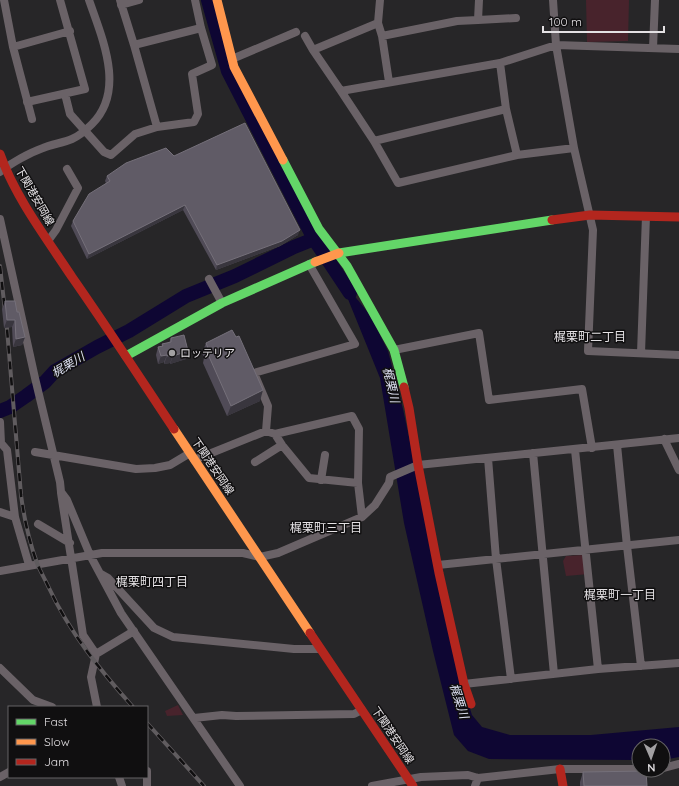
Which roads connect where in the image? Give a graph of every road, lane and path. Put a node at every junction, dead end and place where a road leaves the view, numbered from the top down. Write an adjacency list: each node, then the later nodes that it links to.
1 (4, 0): 22 (street)
2 (60, 0): 16 (street)
3 (89, 0): 35 (street)
4 (139, 0): 11 (street)
5 (195, 0): 15 (street)
6 (216, 0): 26 (street)
7 (380, 0): 14 (street)
8 (479, 0): 13 (street)
9 (553, 0): 21 (street)
10 (655, 0): 23 (street)
11 (121, 2): 20 (street)
12 (516, 18): 13 (street)
13 (478, 20): 19 (street)
14 (378, 23): 19 (street); 25 (street)
15 (201, 28): 20 (street); 34 (street)
16 (70, 31): 22 (street); 30 (street)
17 (296, 32): 26 (street)
18 (305, 36): 25 (street)
19 (382, 36): 28 (street)
20 (134, 45): 34 (street)
21 (556, 45): 23 (street); 27 (street); 37 (street)
22 (13, 47): 31 (street)
23 (653, 48): 24 (street)
24 (679, 49)
25 (313, 50): 29 (street)
26 (232, 59): 50 (street)
27 (500, 63): 28 (street); 32 (street)
28 (389, 82): 29 (street)
29 (341, 91): 36 (street)
30 (65, 94): 31 (street); 35 (street)
31 (27, 102): 33 (street)
32 (506, 109): 36 (street); 39 (street)
33 (32, 119)
34 (156, 127): 35 (street)
35 (85, 130): 41 (street)
36 (374, 141): 39 (street)
37 (574, 148): 39 (street); 42 (street)
38 (0, 154): 41 (street, 下関港安岡線)
39 (517, 155)
40 (67, 169): 46 (street)
41 (2, 170): 46 (street, 下関港安岡線)
42 (590, 214): 43 (street); 47 (street, bridge); 51 (street)
43 (646, 216): 44 (street); 51 (street)
44 (679, 217)
45 (0, 219): 66 (street)
46 (48, 241): 53 (street, 下関港安岡線)
47 (312, 263): 49 (street); 55 (street)
48 (209, 280): 49 (street)
49 (222, 303): 53 (street)
50 (394, 350): 62 (street); 71 (street)
51 (641, 353): 52 (street)
52 (679, 355)
53 (126, 356): 68 (street, 下関港安岡線)
54 (0, 422): 59 (street)
55 (266, 431): 56 (street); 68 (street)
56 (275, 434): 60 (street); 74 (street)
57 (679, 438): 58 (street)
58 (664, 439): 61 (street); 72 (street)
59 (1, 443): 78 (street)
60 (282, 445): 70 (street); 73 (street)
61 (618, 445): 62 (street); 82 (street)
62 (592, 448): 63 (street)
63 (575, 450): 65 (street); 83 (street)
64 (35, 452): 66 (street)
65 (533, 453): 69 (street); 84 (street)
66 (54, 455): 68 (street); 75 (street)
67 (325, 455): 73 (street)
68 (192, 456): 86 (street, 下関港安岡線)
69 (488, 458): 71 (street); 88 (street)
70 (255, 462)
71 (418, 465): 77 (street); 90 (street)
72 (679, 470)
73 (321, 480): 74 (street)
74 (358, 483): 77 (street)
75 (61, 492): 81 (street); 85 (street)
76 (0, 512): 78 (street)
77 (362, 516): 86 (street)
78 (15, 517): 89 (street)
79 (38, 524): 81 (street)
80 (679, 540): 82 (street)
81 (70, 543): 87 (street)
82 (627, 546): 83 (street); 97 (street)
83 (586, 549): 84 (street); 98 (street)
84 (542, 554): 88 (street); 100 (street)
85 (90, 555): 86 (street); 87 (street); 92 (street)
86 (260, 557): 94 (street, 下関港安岡線)
87 (71, 559): 89 (street); 95 (street)
88 (496, 559): 90 (street); 101 (street)
89 (29, 565): 91 (street)
90 (438, 565): 102 (street)
91 (0, 570)
92 (100, 574): 93 (street); 94 (street)
93 (134, 630): 95 (street); 107 (street)
94 (320, 649): 106 (street, 下関港安岡線)
95 (96, 654): 105 (street)
96 (679, 663): 97 (street)
97 (640, 666): 98 (street)
98 (598, 669): 100 (street)
99 (2, 672): 104 (street)
100 (554, 674): 101 (street)
101 (511, 679): 102 (street)
102 (464, 684): 103 (street)
103 (471, 704)
104 (49, 706)
105 (96, 706)
106 (362, 710): 107 (street); 111 (street, 下関港安岡線)
107 (194, 718): 112 (street)
108 (631, 768): 109 (street)
109 (560, 769): 110 (street); 115 (street)
110 (478, 778): 111 (street); 114 (street)
111 (411, 783): 113 (street)
112 (240, 786)
113 (372, 786)
114 (475, 786)
115 (563, 786)

